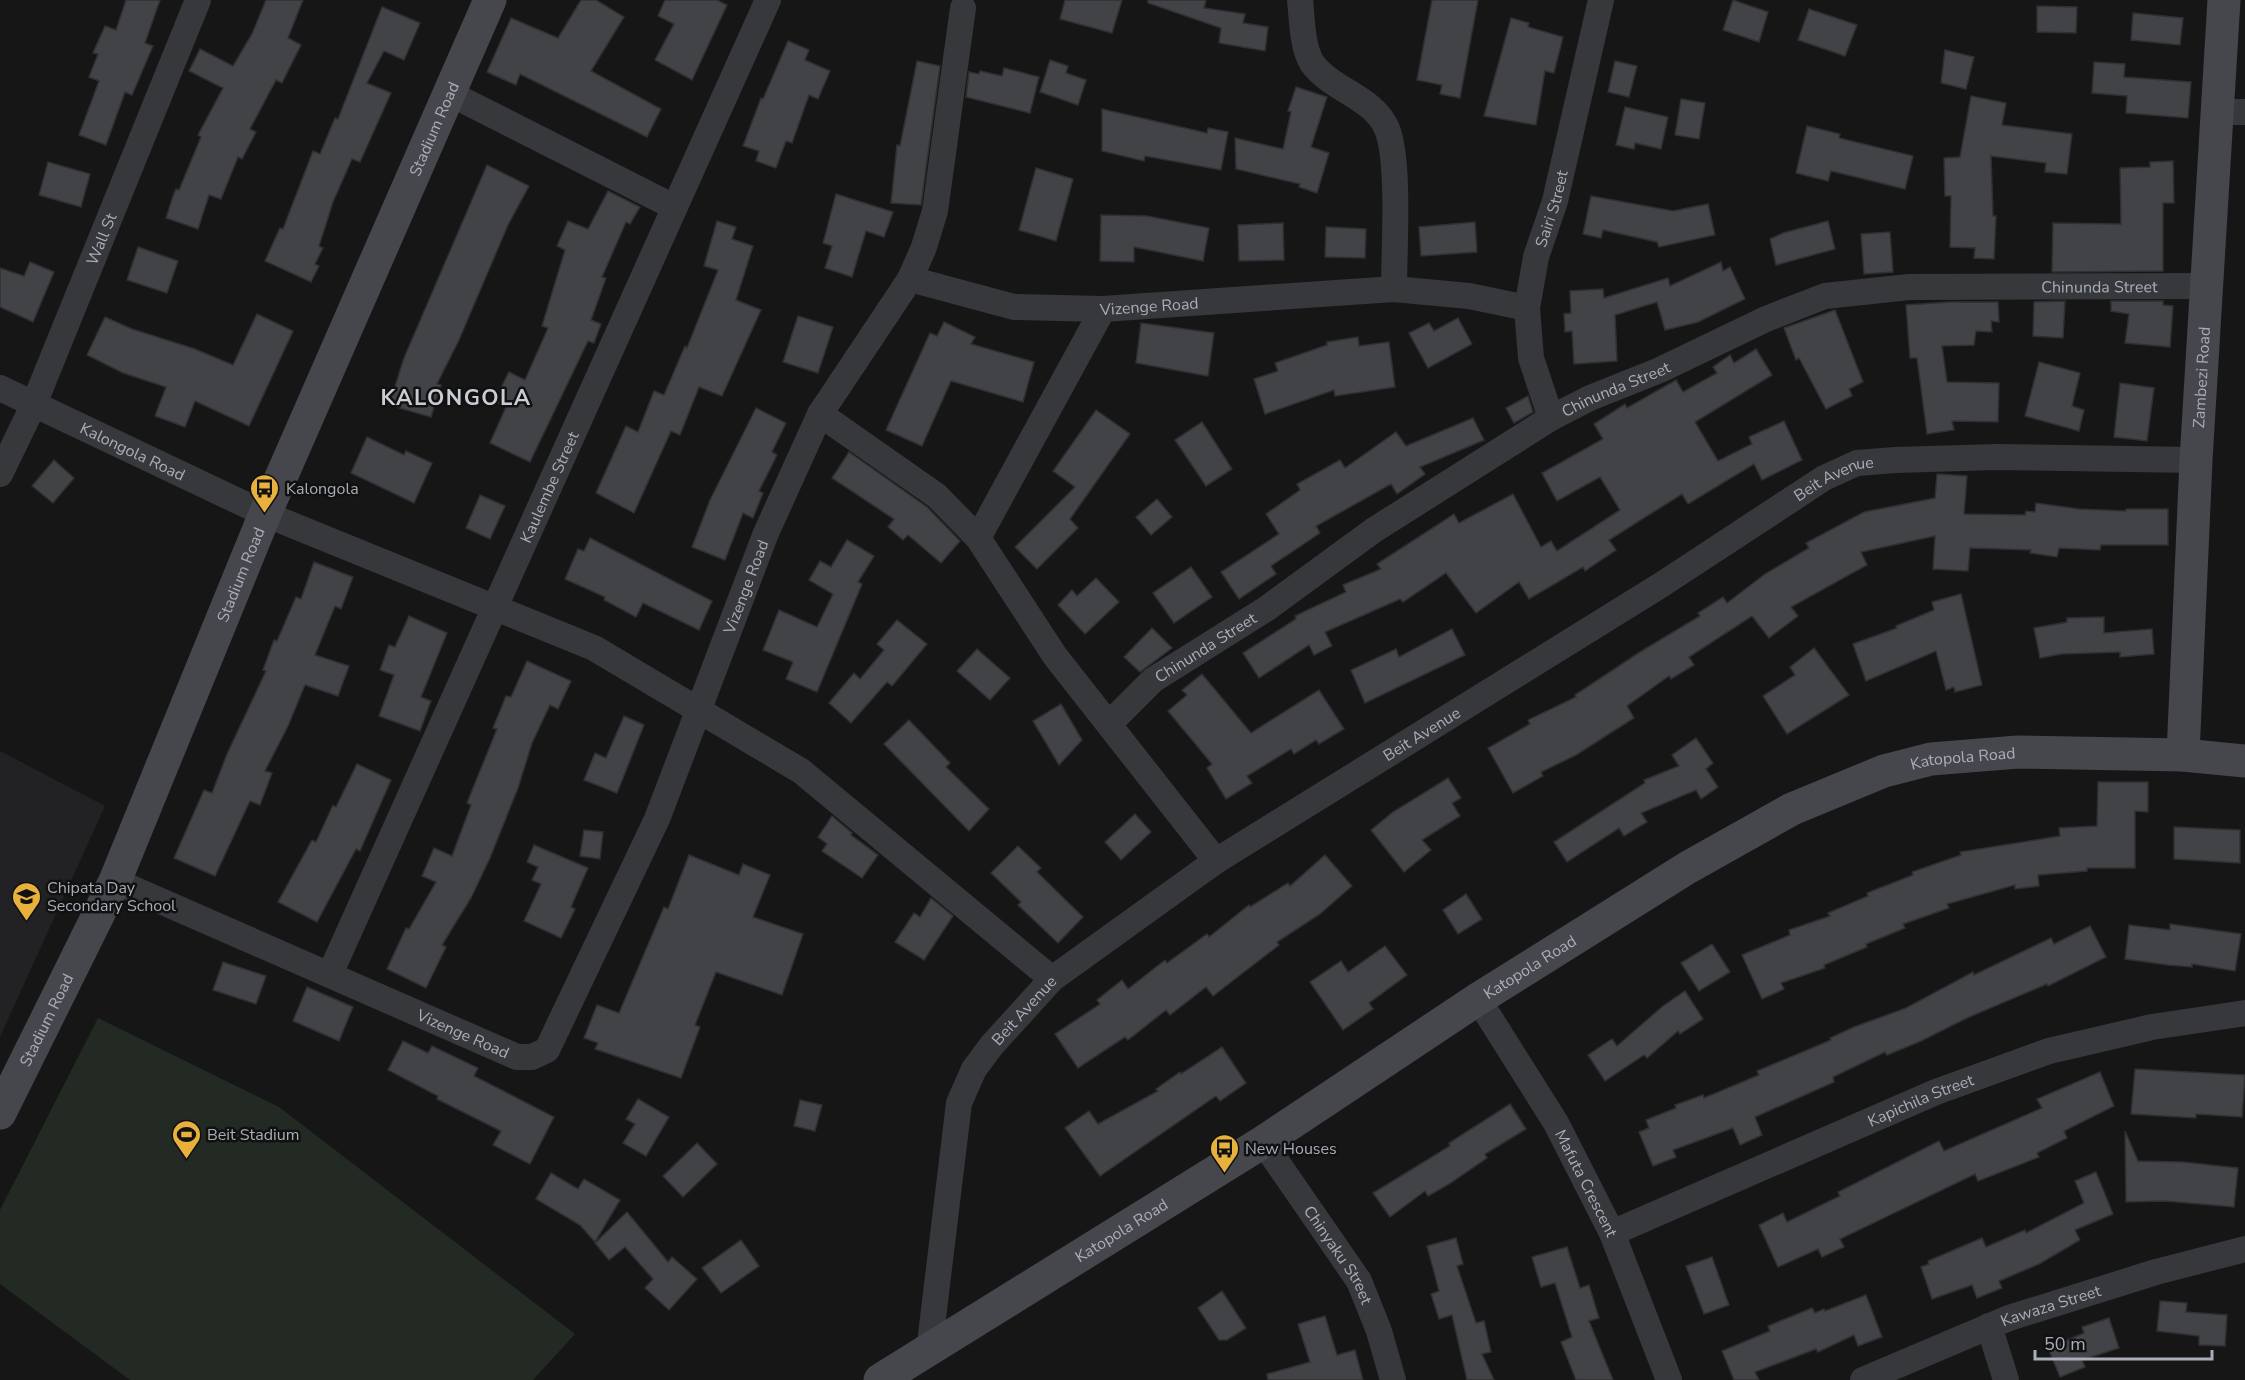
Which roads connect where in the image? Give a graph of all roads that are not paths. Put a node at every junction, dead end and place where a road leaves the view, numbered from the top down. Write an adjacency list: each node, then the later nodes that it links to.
1 (198, 0): 17 (street, Wall St)
2 (490, 0): 8 (street, Stadium Road)
3 (768, 0): 10 (street, Kaulembe Street)
4 (1300, 0): 13 (street)
5 (1601, 0): 15 (street, Sairi Street)
6 (2224, 0): 9 (street, Zambezi Road)
7 (963, 8): 11 (street)
8 (449, 93): 10 (street); 22 (street, Stadium Road)
9 (2232, 112): 12 (street, Zambezi Road)
10 (674, 207): 24 (street, Kaulembe Street)
11 (909, 279): 14 (street, Vizenge Road); 18 (street, Vizenge Road)
12 (2207, 286): 19 (street, Chinunda Street); 20 (street, Zambezi Road)
13 (1394, 289): 14 (street, Vizenge Road); 15 (street, Vizenge Road)
14 (1103, 309): 23 (street)
15 (1527, 309): 19 (street, Sairi Street)
16 (0, 388): 17 (street, Kalongola Road)
17 (34, 404): 21 (street, Wall St); 22 (street, Kalongola Road)
18 (820, 414): 23 (street); 25 (street, Vizenge Road)
19 (1551, 418): 26 (street, Chinunda Street)
20 (2196, 460): 27 (street, Zambezi Road); 29 (street, Beit Avenue)
21 (0, 474)
22 (265, 514): 24 (street, Kalongola Road); 30 (street, Stadium Road)
23 (978, 538): 26 (street)
24 (494, 606): 25 (street, Kalongola Road); 31 (street, Kaulembe Street)
25 (697, 710): 31 (street, Vizenge Road); 32 (street, Kalongola Road)
26 (1109, 724): 29 (street)
27 (2183, 755): 28 (street, Katopola Road); 33 (street, Katopola Road)
28 (2245, 761)
29 (1216, 861): 32 (street, Beit Avenue)
30 (115, 881): 31 (street, Vizenge Road); 35 (street, Stadium Road)
31 (330, 974)
32 (1052, 979): 40 (street, Beit Avenue)
33 (1478, 999): 36 (street, Katopola Road); 37 (street, Mafuta Crescent)
34 (2245, 1013): 37 (street, Kapichila Street)
35 (0, 1113)
36 (1263, 1142): 40 (street, Katopola Road); 42 (street, Chinyaku Street)
37 (1612, 1233): 43 (street, Mafuta Crescent)
38 (2245, 1249): 39 (street, Kawaza Street)
39 (1989, 1326): 44 (street, Kawaza Street); 45 (street)
40 (929, 1351): 41 (street, Katopola Road)
41 (880, 1380)
42 (1392, 1380)
43 (1669, 1380)
44 (1863, 1380)
45 (2006, 1380)

